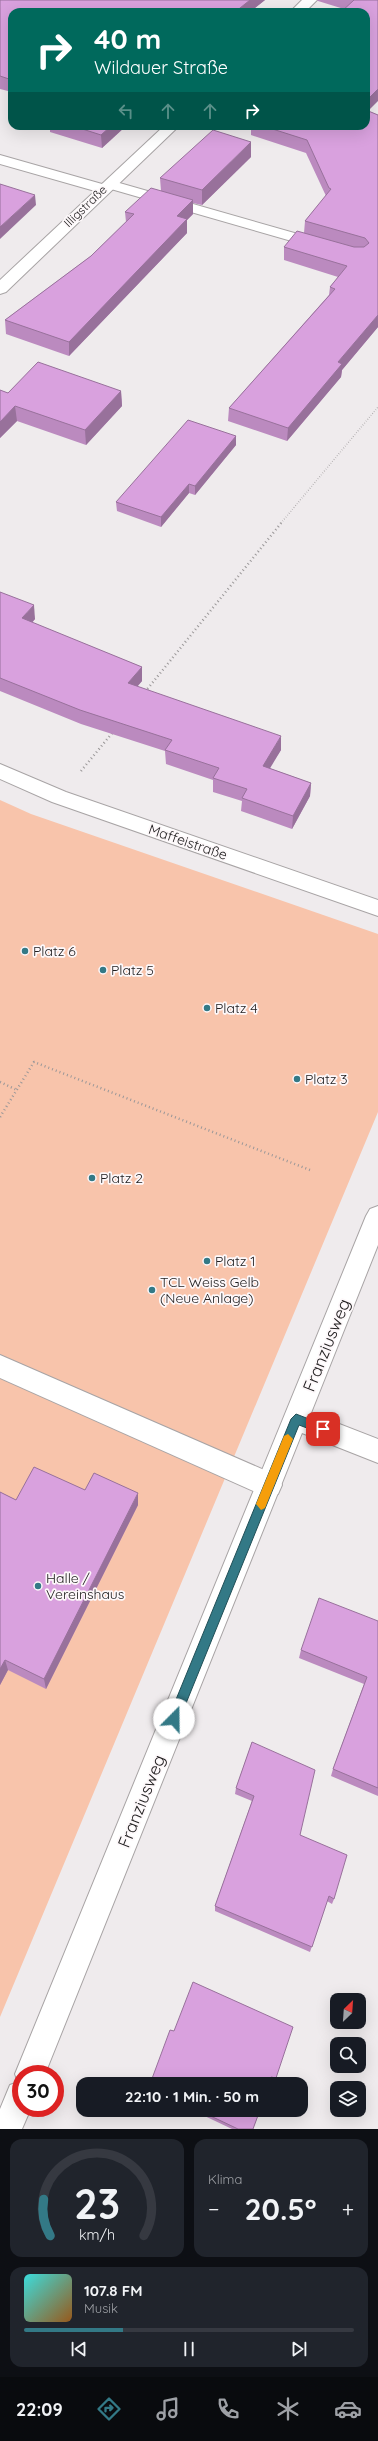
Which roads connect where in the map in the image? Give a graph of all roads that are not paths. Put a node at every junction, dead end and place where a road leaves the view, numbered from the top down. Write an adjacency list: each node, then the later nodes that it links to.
1 (310, 0): 2 (street)
2 (301, 8)
3 (168, 130): 5 (street, Illigstraße)
4 (0, 159): 5 (street)
5 (106, 186): 6 (street); 7 (street, Illigstraße)
6 (336, 249)
7 (0, 289)
8 (0, 771): 9 (street, Maffeistraße)
9 (378, 908)
10 (378, 1216): 12 (street, Franziusweg)
11 (0, 1366): 14 (street)
12 (296, 1419): 13 (street); 14 (street, Franziusweg)
13 (378, 1451)
14 (269, 1485): 15 (street, Franziusweg)
15 (34, 2065)
16 (12, 2117): 17 (street)
17 (7, 2129)

